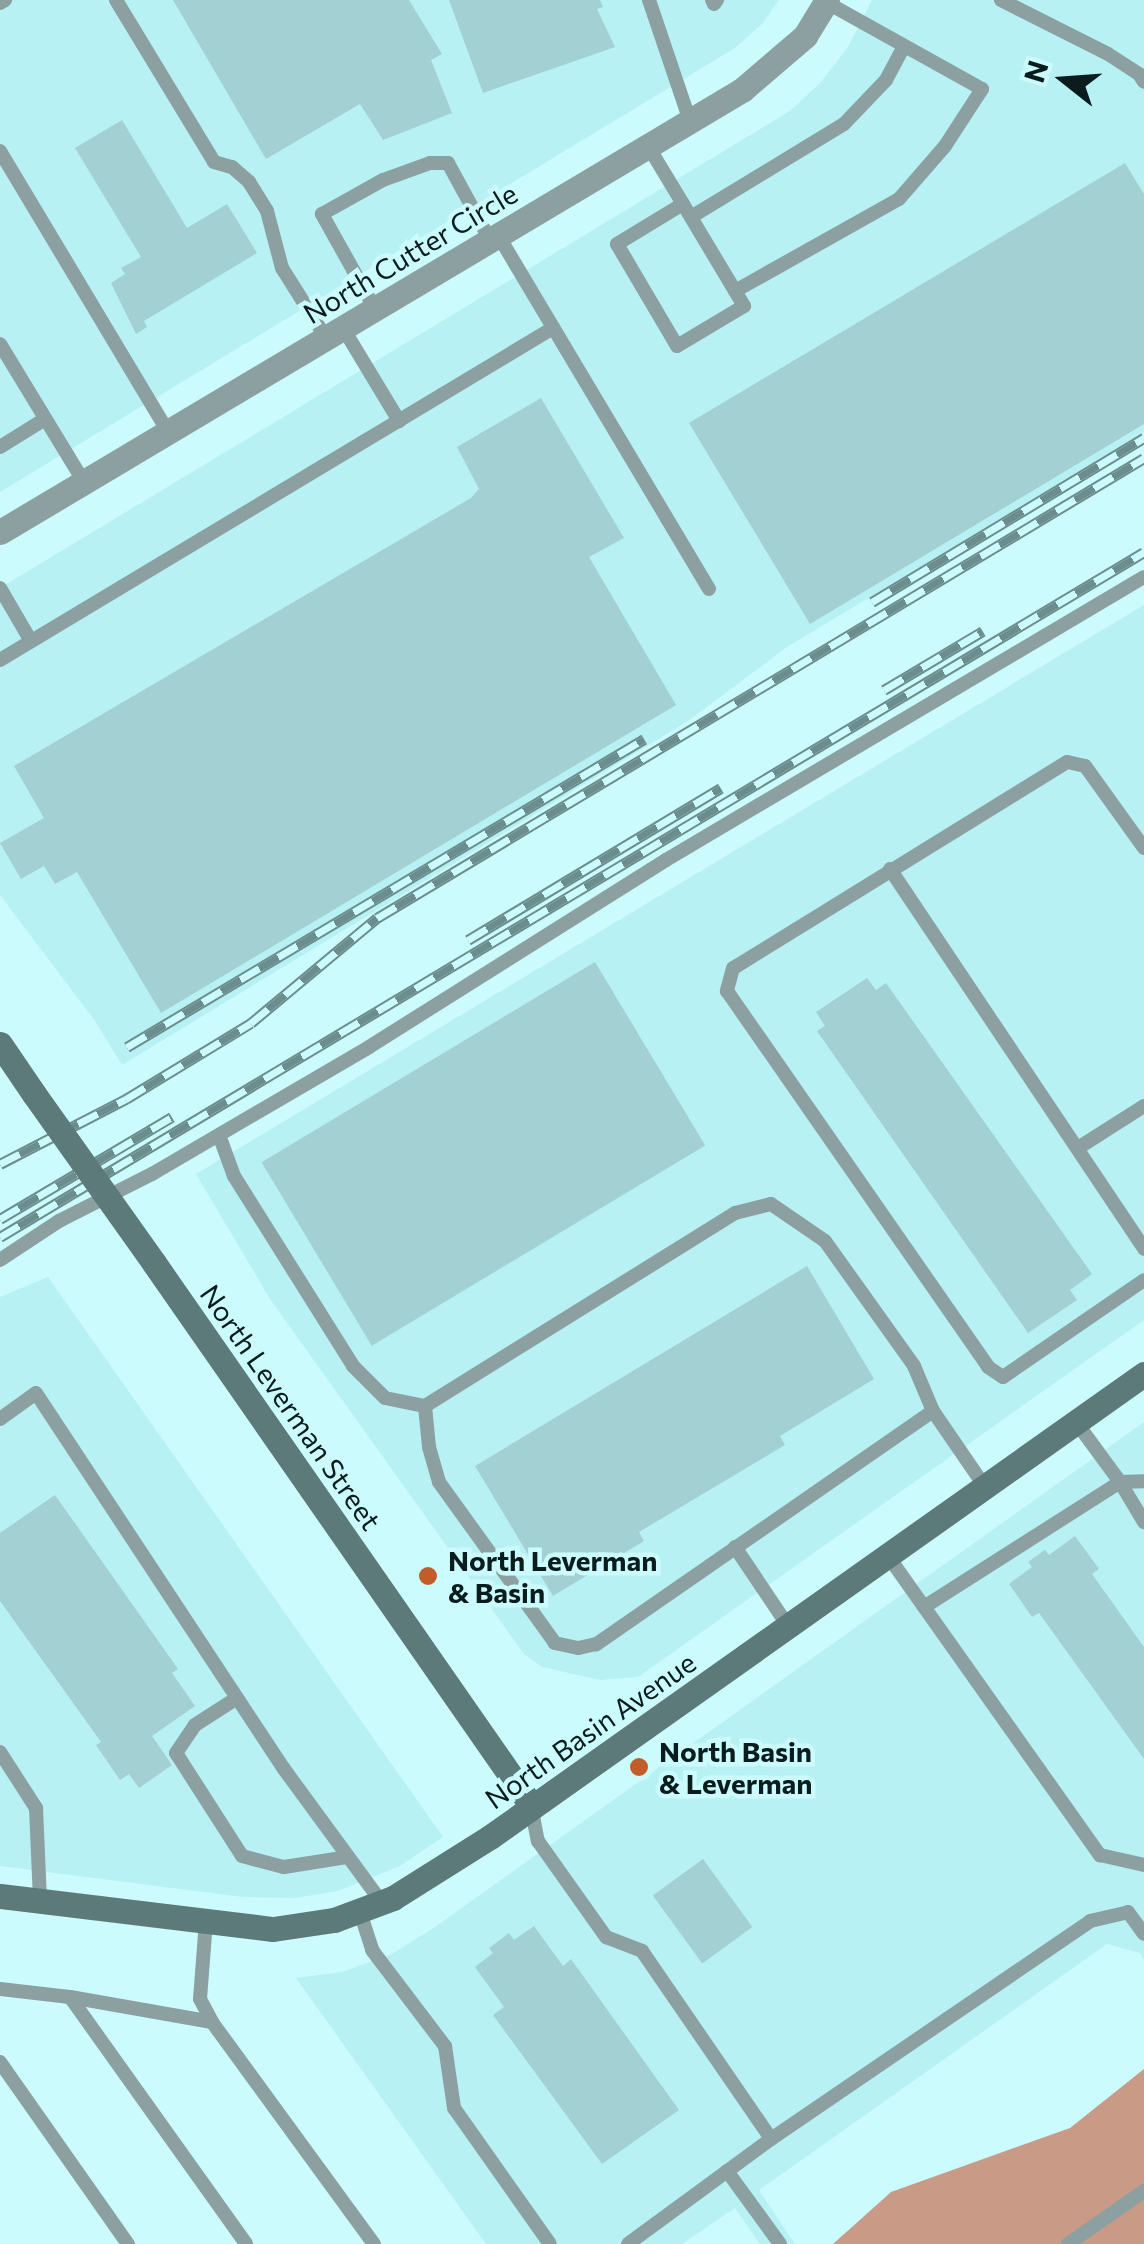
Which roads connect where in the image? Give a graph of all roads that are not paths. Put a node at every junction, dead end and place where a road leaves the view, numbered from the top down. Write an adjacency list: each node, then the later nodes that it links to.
1 (116, 0): 15 (lane)
2 (648, 0): 7 (lane)
3 (1001, 0): 6 (lane)
4 (827, 1): 5 (lane); 7 (street, North Cutter Circle)
5 (904, 46): 10 (lane); 12 (lane)
6 (1142, 75)
7 (690, 121): 8 (street, North Cutter Circle)
8 (648, 146): 10 (lane); 11 (street, North Cutter Circle)
9 (0, 151): 19 (lane)
10 (687, 211): 12 (lane); 12 (lane)
11 (494, 238): 13 (street, North Cutter Circle); 13 (lane); 14 (lane)
12 (735, 291)
13 (375, 309): 15 (street, North Cutter Circle)
14 (554, 328): 18 (lane); 25 (lane)
15 (335, 333): 18 (lane); 19 (street, North Cutter Circle)
16 (0, 344): 17 (lane)
17 (45, 419): 20 (lane); 21 (lane)
18 (398, 421): 26 (lane)
19 (168, 432): 21 (street, North Cutter Circle)
20 (0, 447)
21 (84, 482): 22 (street, North Cutter Circle)
22 (0, 532)
23 (1144, 577): 32 (lane)
24 (0, 588): 26 (lane)
25 (709, 589)
26 (32, 641): 27 (lane)
27 (0, 660)
28 (1144, 848): 29 (lane)
29 (890, 869): 33 (lane); 36 (lane)
30 (0, 1044): 52 (street, North Leverman Street, bridge)
31 (1144, 1106): 33 (lane)
32 (220, 1135): 35 (lane); 38 (lane)
33 (1078, 1148): 34 (lane)
34 (1144, 1250)
35 (0, 1260)
36 (1144, 1280)
37 (1144, 1374): 41 (street, North Basin Avenue)
38 (424, 1406): 39 (lane); 46 (lane)
39 (932, 1411): 44 (lane); 46 (lane)
40 (0, 1419): 50 (lane)
41 (1076, 1422): 43 (lane); 44 (street, North Basin Avenue)
42 (1144, 1481): 43 (lane)
43 (1120, 1482): 45 (lane); 48 (lane)
44 (985, 1487): 47 (street, North Basin Avenue)
45 (1144, 1522)
46 (735, 1548): 49 (lane)
47 (888, 1556): 48 (lane); 49 (street, North Basin Avenue)
48 (924, 1607): 54 (lane)
49 (788, 1626): 52 (street, North Basin Avenue)
50 (237, 1698): 53 (lane); 53 (lane)
51 (0, 1752): 56 (lane)
52 (530, 1805): 57 (street, North Basin Avenue); 64 (lane)
53 (348, 1857): 57 (lane)
54 (1144, 1865)
55 (0, 1896): 56 (street, North Basin Avenue)
56 (40, 1901): 58 (street, North Basin Avenue)
57 (371, 1908): 58 (street, North Basin Avenue); 70 (lane)
58 (206, 1921): 62 (lane)
59 (1144, 1934): 64 (lane)
60 (0, 1989): 61 (lane)
61 (70, 1997): 62 (lane); 68 (lane)
62 (212, 2022): 69 (lane)
63 (0, 2062): 67 (lane)
64 (772, 2139): 65 (lane)
65 (728, 2171): 71 (lane); 72 (lane)
66 (1144, 2191): 73 (lane)
67 (128, 2244)
68 (246, 2244)
69 (374, 2244)
70 (550, 2244)
71 (628, 2244)
72 (780, 2244)
73 (1068, 2244)

